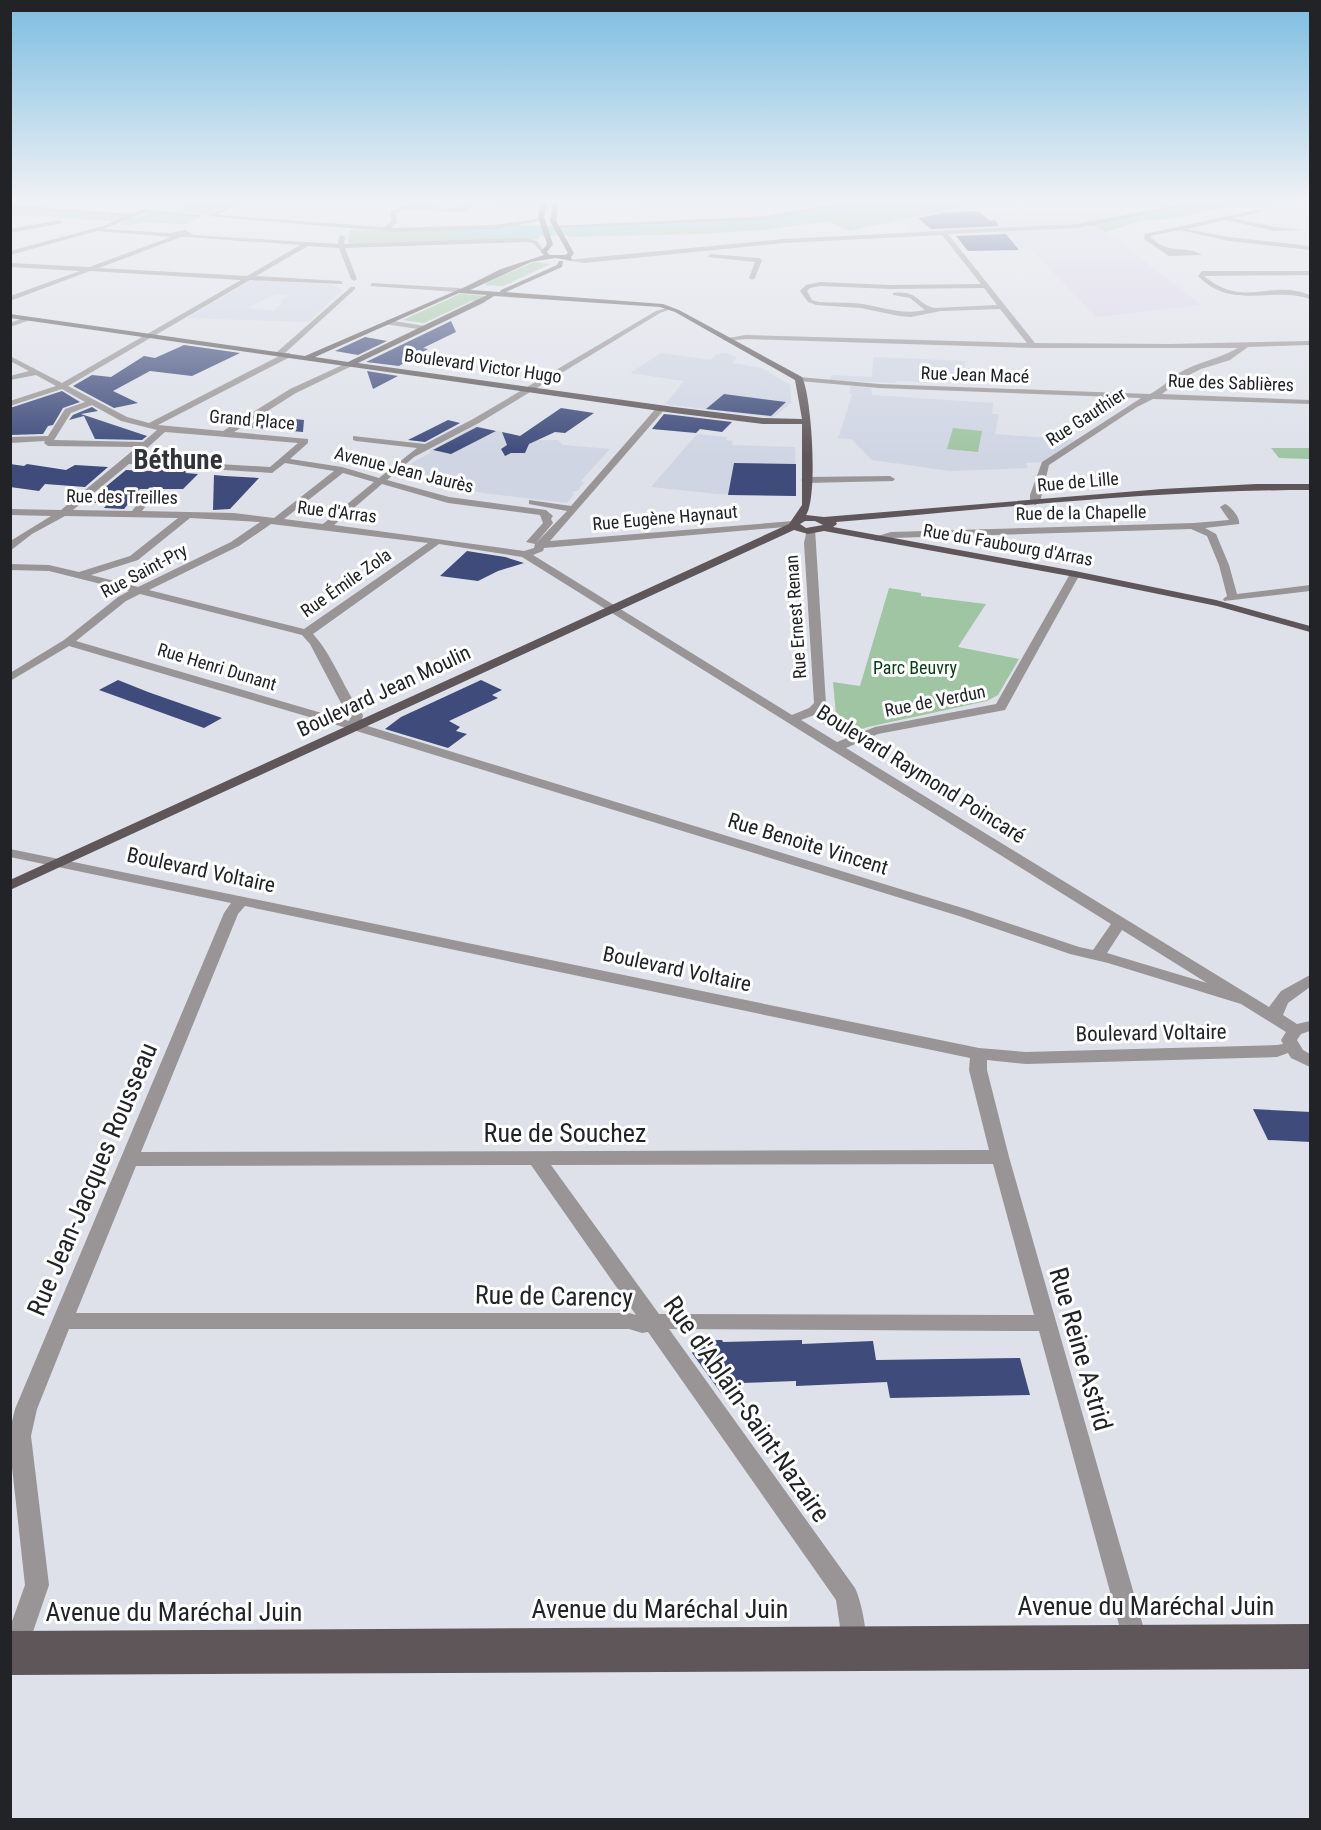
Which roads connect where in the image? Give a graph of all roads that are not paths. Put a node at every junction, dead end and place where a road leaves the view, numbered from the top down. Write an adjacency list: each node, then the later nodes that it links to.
1 (51, 284): 20 (street)
2 (237, 284): 29 (street)
3 (346, 284): 13 (street)
4 (476, 284): 14 (main road)
5 (519, 284): 16 (main road)
6 (818, 284): 23 (street)
7 (828, 284): 11 (street)
8 (1211, 284): 19 (street)
9 (372, 285): 13 (street); 15 (street)
10 (928, 285): 11 (street); 12 (street); 18 (street)
11 (860, 286): 18 (street)
12 (987, 286): 22 (street)
13 (353, 288): 34 (street)
14 (469, 288): 15 (main road); 16 (main road)
15 (458, 291): 17 (main road); 26 (main road)
16 (503, 292): 17 (main road); 21 (main road)
17 (491, 295): 28 (main road)
18 (911, 295): 23 (street)
19 (1311, 297)
20 (10, 299)
21 (669, 308): 30 (main road); 42 (street)
22 (1004, 308): 23 (street); 32 (street)
23 (934, 310)
24 (10, 316): 25 (main road, Boulevard Victor Hugo)
25 (29, 319): 27 (street); 29 (main road, Boulevard Victor Hugo)
26 (387, 322): 28 (street); 36 (main road)
27 (10, 325)
28 (425, 328): 37 (main road)
29 (148, 336): 34 (main road, Boulevard Victor Hugo); 41 (street)
30 (726, 339): 32 (street); 40 (main road)
31 (1311, 343): 33 (street)
32 (1033, 346): 33 (street)
33 (1247, 346): 43 (street, Rue Gauthier)
34 (284, 355): 36 (main road, Boulevard Victor Hugo); 49 (street)
35 (10, 358): 38 (street, Grand Place)
36 (306, 358): 37 (main road, Boulevard Victor Hugo)
37 (349, 364): 42 (main road, Boulevard Victor Hugo); 51 (street)
38 (38, 372): 39 (street); 41 (street, Grand Place)
39 (10, 378)
40 (799, 380): 43 (street, Rue Jean Macé); 48 (main road)
41 (61, 387): 44 (street, Grand Place); 46 (street)
42 (527, 390): 47 (main road, Boulevard Victor Hugo); 56 (street)
43 (1150, 397): 45 (street, Rue des Sablières); 69 (street, Rue Gauthier)
44 (92, 402): 49 (street, Grand Place); 54 (street)
45 (1311, 402)
46 (10, 404)
47 (661, 408): 48 (main road, Boulevard Victor Hugo); 71 (street)
48 (799, 420): 63 (main road)
49 (150, 426): 50 (street, Grand Place)
50 (163, 429): 51 (street, Grand Place); 55 (street)
51 (225, 434): 58 (street, Grand Place)
52 (356, 438): 56 (street)
53 (10, 440): 54 (street)
54 (50, 441): 55 (street); 57 (street)
55 (144, 445): 59 (street)
56 (427, 447): 61 (street)
57 (34, 449)
58 (286, 457): 59 (street, Grand Place); 60 (street, Avenue Jean Jaurès); 61 (street, Avenue Jean Jaurès)
59 (126, 461): 74 (street)
60 (342, 470): 64 (street, Avenue Jean Jaurès); 78 (street, Rue Saint-Pry)
61 (390, 473): 64 (street); 66 (street, Avenue Jean Jaurès)
62 (890, 479): 63 (street)
63 (806, 480): 72 (main road)
64 (380, 481): 68 (street, Avenue Jean Jaurès); 82 (street)
65 (1311, 487): 69 (main road, Rue de Lille)
66 (452, 491): 68 (street); 71 (street, Avenue Jean Jaurès)
67 (151, 493): 75 (street)
68 (437, 497): 87 (street, Avenue Jean Jaurès)
69 (1035, 502): 80 (main road, Rue de Lille)
70 (1225, 507): 81 (street, Rue de la Chapelle)
71 (574, 509): 87 (street)
72 (805, 509): 79 (main road); 80 (main road)
73 (10, 512): 74 (street, Rue des Treilles)
74 (63, 513): 75 (street, Rue des Treilles); 88 (street)
75 (135, 514): 76 (street, Rue des Treilles)
76 (189, 514): 77 (street, Rue des Treilles); 91 (street)
77 (234, 516): 78 (street, Rue d'Arras)
78 (272, 521): 82 (street, Rue d'Arras); 97 (street, Rue Saint-Pry)
79 (796, 523): 80 (main road); 83 (main road); 84 (main road, Boulevard Jean Moulin); 87 (street, Rue Eugène Haynaut)
80 (825, 524): 83 (main road, Boulevard Jean Moulin); 85 (main road, Rue du Faubourg d'Arras)
81 (1192, 526): 85 (street, Rue de la Chapelle); 98 (street)
82 (326, 527): 86 (street, Rue d'Arras)
83 (808, 531): 84 (main road, Boulevard Jean Moulin); 104 (street, Rue Ernest Renan)
84 (775, 535): 99 (main road, Boulevard Jean Moulin)
85 (876, 538): 94 (main road, Rue du Faubourg d'Arras)
86 (436, 542): 89 (street, Rue d'Arras); 101 (street, Rue Émile Zola)
87 (533, 543): 89 (street); 90 (street)
88 (10, 548)
89 (508, 550): 90 (street, Boulevard Raymond Poincaré)
90 (525, 554): 99 (street, Boulevard Raymond Poincaré)
91 (134, 558): 92 (street); 95 (street)
92 (145, 566)
93 (10, 567): 95 (street)
94 (1075, 574): 98 (main road, Rue du Faubourg d'Arras); 106 (street, Rue de Verdun)
95 (80, 576): 97 (street)
96 (1311, 588): 98 (street)
97 (139, 591): 101 (street); 102 (street, Rue Saint-Pry)
98 (1223, 601): 100 (main road, Rue du Faubourg d'Arras)
99 (612, 609): 104 (street, Boulevard Raymond Poincaré); 105 (main road, Boulevard Jean Moulin)
100 (1311, 629)
101 (306, 633): 105 (street, Rue Émile Zola)
102 (69, 642): 103 (street, Rue Saint-Pry); 105 (street, Rue Henri Dunant)
103 (12, 676)
104 (792, 719): 106 (street, Boulevard Raymond Poincaré)
105 (354, 726): 108 (main road, Boulevard Jean Moulin); 112 (street, Rue Benoite Vincent)
106 (836, 747): 111 (street, Boulevard Raymond Poincaré)
107 (10, 853): 108 (street, Boulevard Voltaire)
108 (60, 863): 109 (main road, Boulevard Jean Moulin); 110 (street, Boulevard Voltaire)
109 (10, 886)
110 (242, 901): 118 (street, Boulevard Voltaire); 122 (street, Rue Jean-Jacques Rousseau)
111 (1124, 923): 112 (street); 114 (street, Boulevard Raymond Poincaré)
112 (1097, 956): 114 (street, Rue Benoite Vincent)
113 (1311, 980): 115 (street)
114 (1249, 1001): 115 (street, Boulevard Raymond Poincaré)
115 (1274, 1017): 116 (street, Boulevard Raymond Poincaré)
116 (1303, 1028): 117 (street)
117 (1291, 1047): 118 (street, Boulevard Voltaire); 119 (street)
118 (979, 1054): 120 (street, Rue Reine Astrid)
119 (1311, 1061)
120 (1000, 1157): 121 (street, Rue de Souchez); 124 (street, Rue Reine Astrid)
121 (537, 1159): 122 (street, Rue de Souchez); 125 (street, Rue d'Ablain-Saint-Nazaire)
122 (130, 1160): 123 (street, Rue Jean-Jacques Rousseau)
123 (62, 1322): 125 (street, Rue de Carency); 129 (street, Rue Jean-Jacques Rousseau)
124 (1045, 1323): 125 (street, Rue de Carency); 127 (street, Rue Reine Astrid)
125 (652, 1324): 128 (street, Rue d'Ablain-Saint-Nazaire)
126 (1311, 1636): 127 (main road, Avenue du Maréchal Juin)
127 (1137, 1647): 128 (main road, Avenue du Maréchal Juin); 130 (main road, Avenue du Maréchal Juin)
128 (855, 1648): 129 (main road, Avenue du Maréchal Juin)
129 (12, 1652)
130 (1311, 1657)

